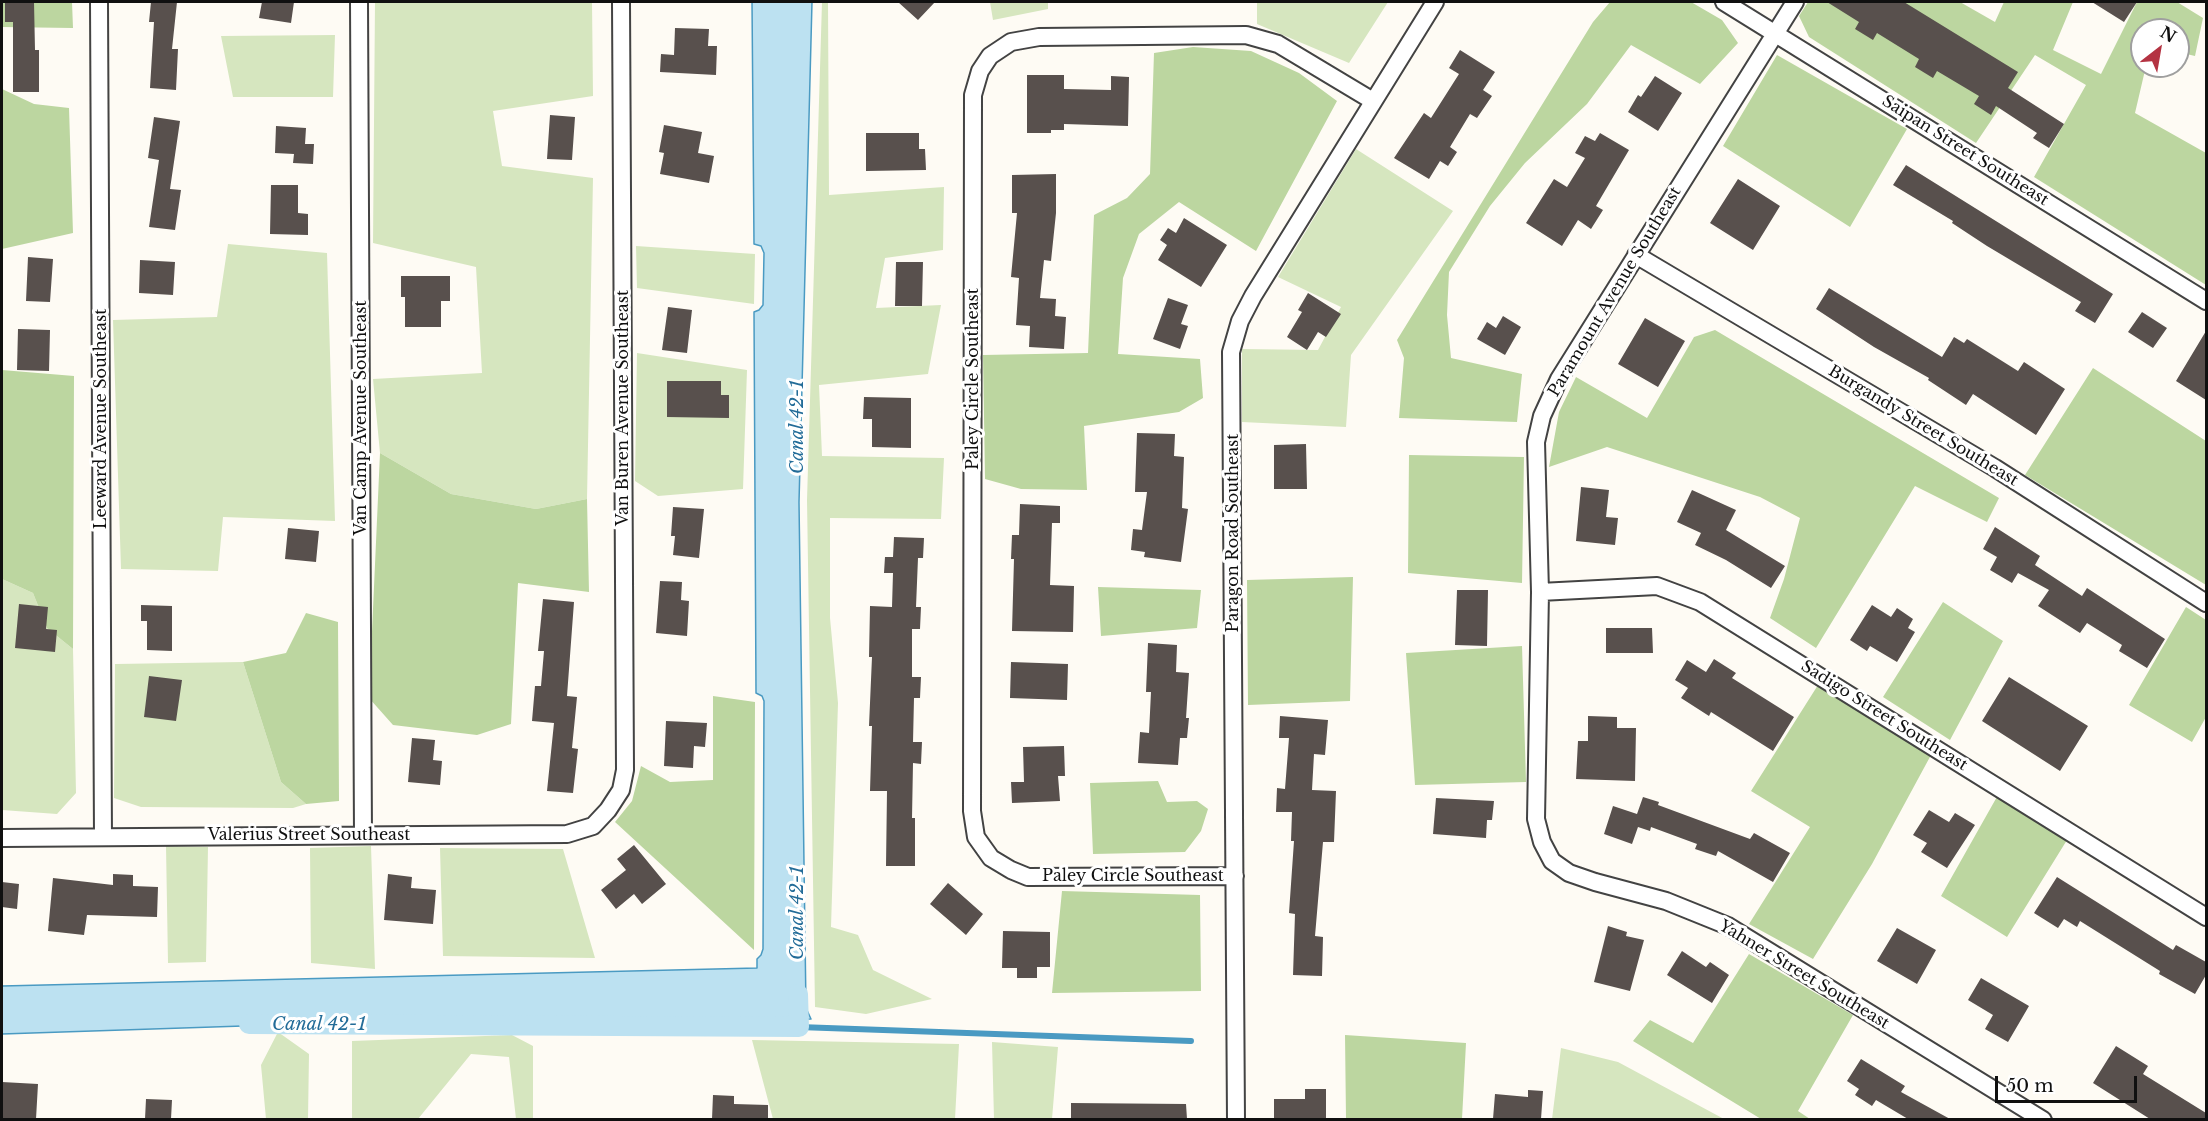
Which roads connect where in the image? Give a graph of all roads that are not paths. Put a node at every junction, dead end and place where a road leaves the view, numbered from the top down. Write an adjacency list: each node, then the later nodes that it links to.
1 (99, 2): 15 (street, Leeward Avenue Southeast)
2 (358, 2): 14 (street, Van Camp Avenue Southeast)
3 (621, 2): 13 (street, Van Buren Avenue Southeast)
4 (1435, 2): 8 (street, Paragon Road Southeast)
5 (1724, 2): 7 (street, Saipan Street Southeast)
6 (1794, 2): 7 (street, Paramount Avenue Southeast)
7 (1775, 33): 9 (street, Paramount Avenue Southeast); 10 (street, Saipan Street Southeast)
8 (1373, 101): 18 (street, Paragon Road Southeast); 18 (street, Paley Circle Southeast)
9 (1636, 255): 11 (street, Paramount Avenue Southeast); 12 (street, Burgandy Street Southeast)
10 (2206, 301)
11 (1540, 592): 17 (street, Paramount Avenue Southeast); 19 (street, Sadigo Street Southeast)
12 (2206, 603)
13 (608, 810): 14 (street, Valerius Street Southeast)
14 (363, 835): 15 (street, Valerius Street Southeast)
15 (103, 837): 16 (street, Valerius Street Southeast)
16 (2, 838)
17 (1552, 861): 21 (street, Yahner Street Southeast)
18 (1235, 876): 20 (street, Paragon Road Southeast)
19 (2206, 917)
20 (1236, 1119)
21 (2043, 1119)

